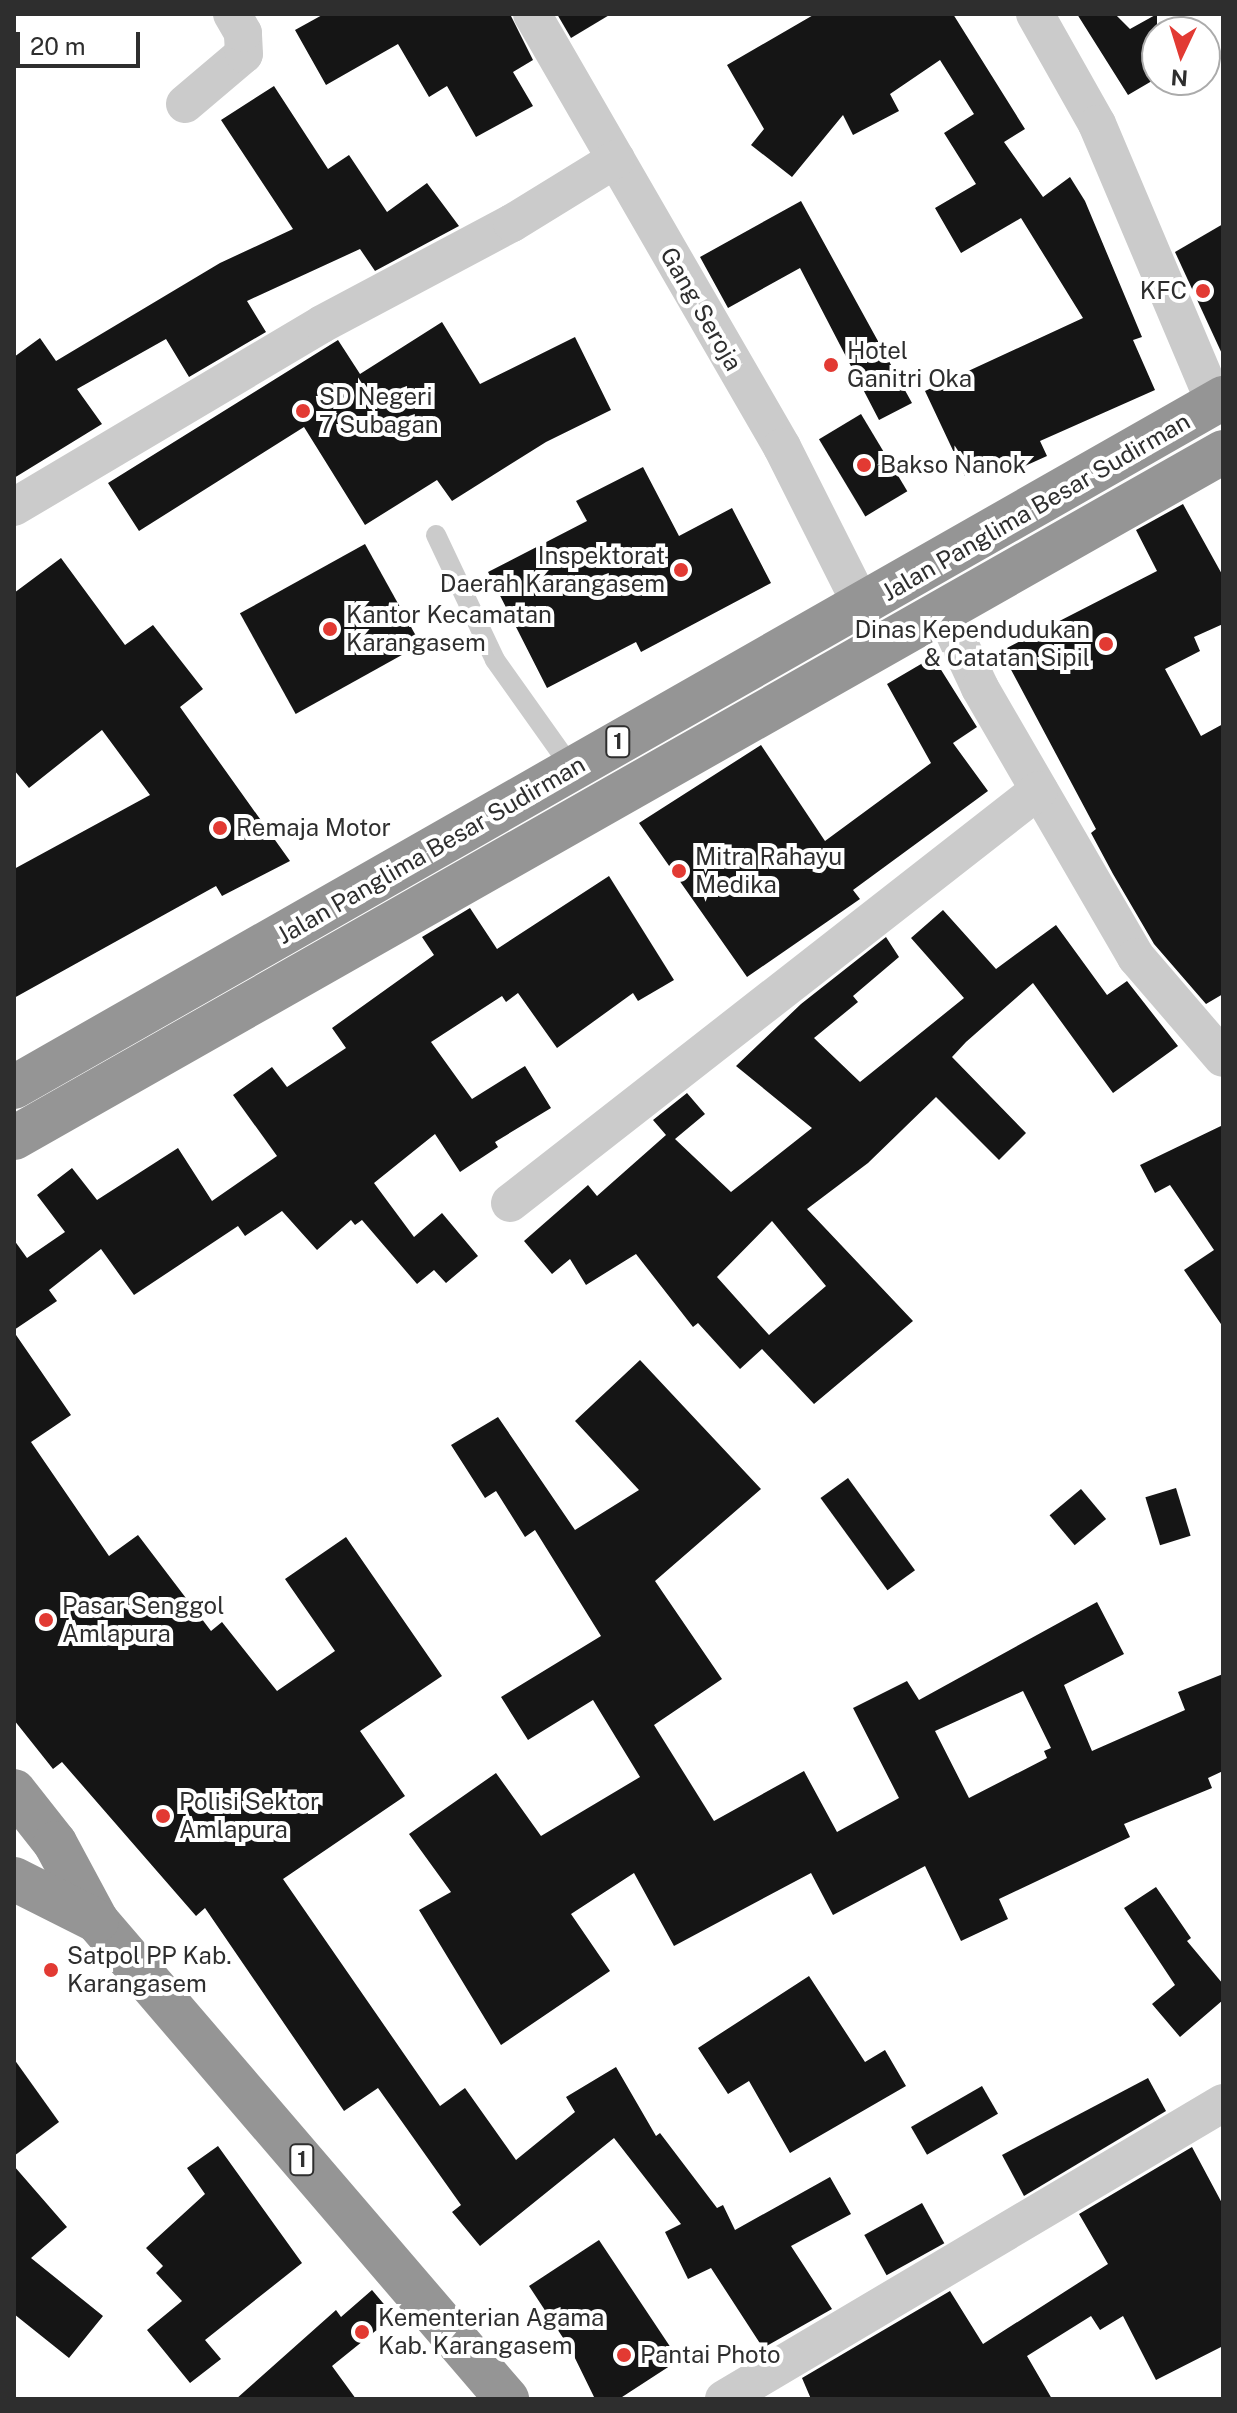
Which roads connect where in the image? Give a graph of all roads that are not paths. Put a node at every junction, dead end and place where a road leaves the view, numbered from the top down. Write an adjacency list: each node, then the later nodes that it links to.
1 (232, 14): 4 (street)
2 (532, 14): 5 (street, Gang Seroja)
3 (1035, 14): 6 (street)
4 (185, 104)
5 (616, 159): 8 (street); 10 (street, Gang Seroja)
6 (1219, 401): 10 (highway, Jalan Panglima Besar Sudirman / 1)
7 (1223, 452): 11 (highway, Jalan Panglima Besar Sudirman / 1)
8 (14, 507)
9 (436, 535): 14 (lane)
10 (863, 608): 12 (highway, Jalan Panglima Besar Sudirman / 1)
11 (944, 611): 13 (highway, Jalan Panglima Besar Sudirman / 1); 15 (street)
12 (643, 727): 13 (highway); 14 (highway, Jalan Panglima Besar Sudirman / 1)
13 (668, 767): 18 (highway, Jalan Panglima Besar Sudirman / 1)
14 (574, 771): 17 (highway, Jalan Panglima Besar Sudirman / 1)
15 (1039, 790): 16 (street); 19 (street)
16 (1223, 1058)
17 (14, 1087)
18 (14, 1138)
19 (510, 1203)
20 (14, 1791): 22 (highway, 1)
21 (14, 1879): 22 (highway, 1)
22 (97, 1921): 24 (highway, 1)
23 (1223, 2103): 25 (street)
24 (507, 2399)
25 (724, 2399)

